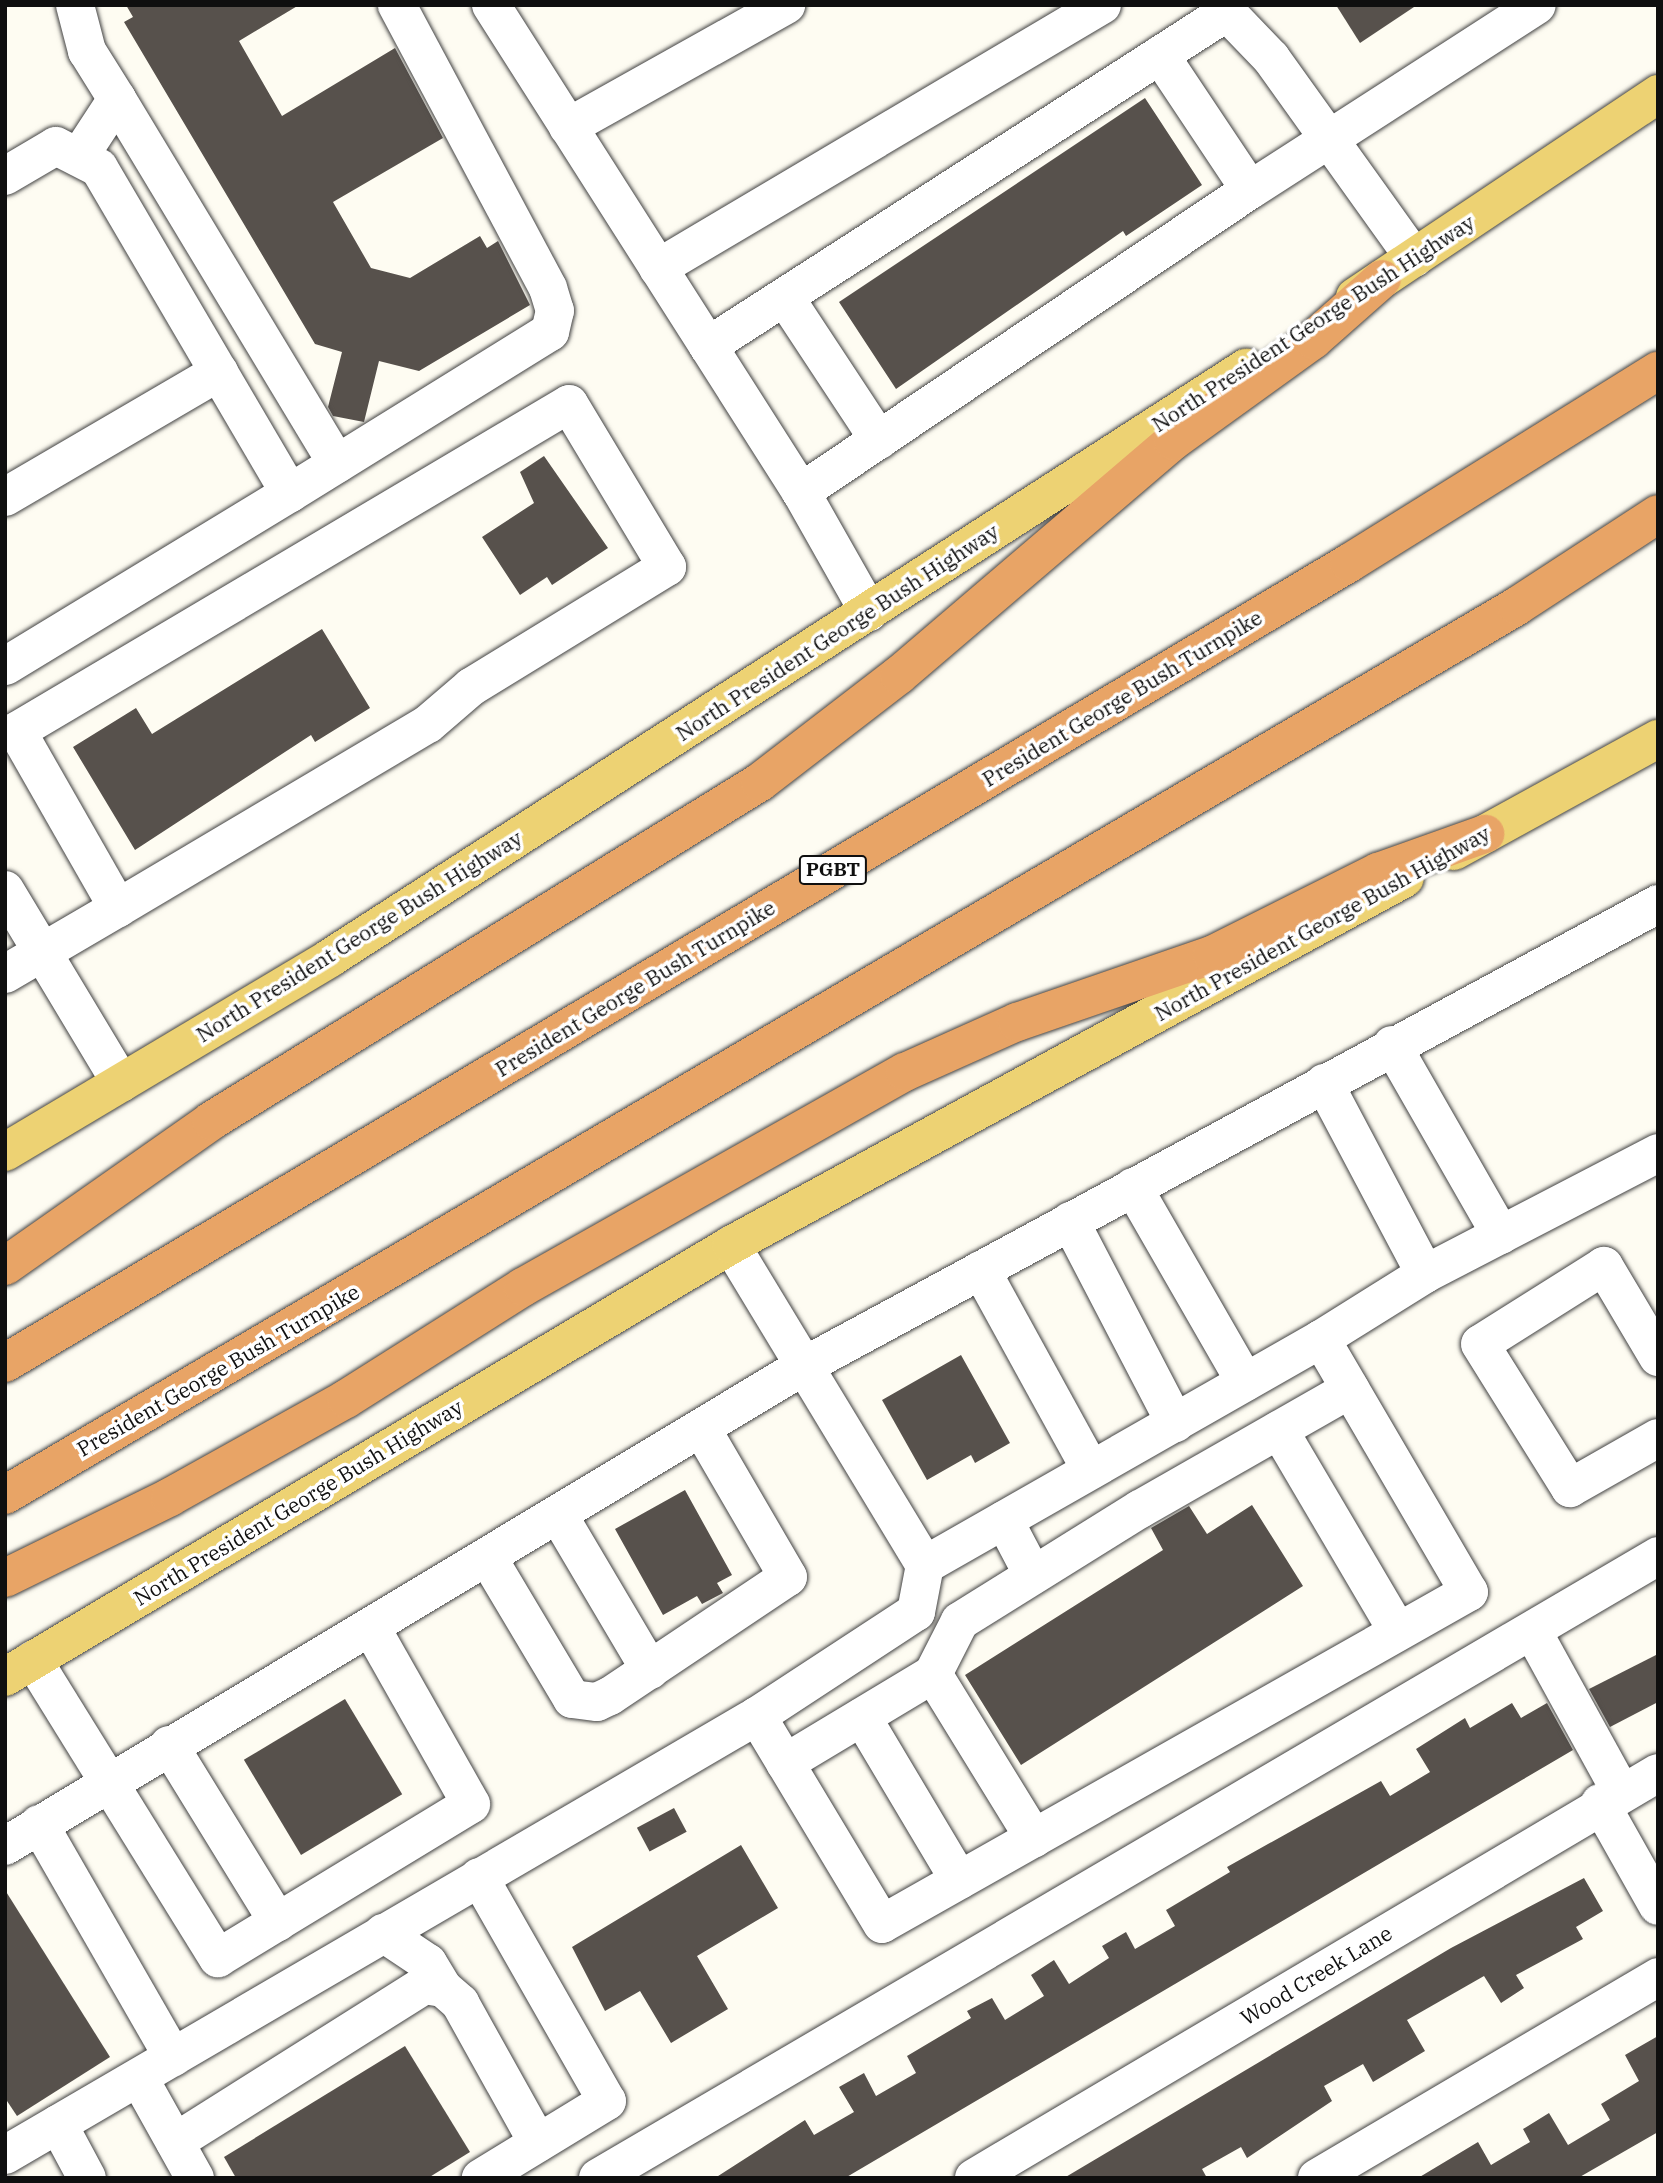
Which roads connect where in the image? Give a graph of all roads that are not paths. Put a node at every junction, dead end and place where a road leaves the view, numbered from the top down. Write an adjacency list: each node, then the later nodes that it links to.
1 (75, 5): 10 (street)
2 (397, 5): 24 (street)
3 (491, 5): 11 (street)
4 (786, 5): 11 (street)
5 (1102, 5): 17 (street)
6 (1537, 5): 12 (street)
7 (1224, 9): 8 (street); 12 (street)
8 (1160, 55): 15 (street); 19 (street)
9 (1658, 94): 16 (main road, North President George Bush Highway)
10 (117, 99): 13 (street); 24 (street)
11 (568, 127): 17 (street)
12 (1332, 142): 15 (street); 16 (street)
13 (79, 157): 14 (street); 22 (street)
14 (5, 176)
15 (1250, 190): 23 (street)
16 (1414, 258): 18 (main road, North President George Bush Highway)
17 (658, 268): 20 (street)
18 (1382, 279): 29 (main road, North President George Bush Highway); 47 (highway)
19 (786, 299): 20 (street); 23 (street)
20 (708, 346): 25 (street)
21 (1658, 371): 52 (highway, President George Bush Turnpike / PGBT)
22 (219, 372): 26 (street); 27 (street)
23 (879, 440): 25 (street)
24 (337, 464): 26 (street)
25 (801, 492): 29 (street)
26 (290, 494): 30 (street)
27 (5, 496)
28 (1658, 513): 61 (highway, President George Bush Turnpike)
29 (869, 612): 39 (main road, North President George Bush Highway)
30 (5, 666)
31 (1658, 739): 32 (main road, North President George Bush Highway)
32 (1485, 834): 46 (main road, North President George Bush Highway); 68 (highway)
33 (5, 890): 36 (street)
34 (1658, 904): 38 (street)
35 (118, 908): 35 (street); 36 (street)
36 (42, 951): 37 (street); 39 (street)
37 (5, 974)
38 (1392, 1045): 40 (street); 45 (street)
39 (121, 1083): 41 (main road, North President George Bush Highway)
40 (1324, 1083): 43 (street); 49 (street)
41 (5, 1152)
42 (1658, 1153): 45 (street)
43 (1133, 1187): 44 (street); 54 (street)
44 (1070, 1221): 48 (street); 56 (street)
45 (1501, 1235): 49 (street)
46 (731, 1245): 53 (street); 72 (main road, North President George Bush Highway)
47 (5, 1266)
48 (981, 1269): 53 (street); 60 (street)
49 (1425, 1275): 50 (street)
50 (1321, 1339): 54 (street); 55 (street)
51 (1658, 1357): 59 (street)
52 (5, 1363)
53 (804, 1366): 57 (street); 66 (street)
54 (1245, 1382): 56 (street)
55 (1350, 1389): 58 (street); 70 (street)
56 (1175, 1423): 60 (street)
57 (702, 1429): 62 (street); 73 (street)
58 (1279, 1430): 67 (street); 70 (street)
59 (1658, 1438)
60 (1091, 1470): 63 (street)
61 (5, 1495)
62 (559, 1516): 65 (street); 73 (street)
63 (1004, 1520): 66 (street); 67 (street)
64 (1658, 1556): 71 (street)
65 (488, 1558): 69 (street); 73 (street)
66 (925, 1565): 75 (street)
67 (1034, 1575): 74 (street)
68 (5, 1578)
69 (371, 1627): 77 (street); 88 (street)
70 (1398, 1632): 83 (street)
71 (1533, 1632): 81 (street); 103 (street)
72 (19, 1668): 80 (street)
73 (650, 1670)
74 (933, 1674): 76 (street); 83 (street)
75 (757, 1716): 78 (street); 85 (street)
76 (862, 1717): 78 (street); 86 (street)
77 (169, 1745): 80 (street); 88 (street)
78 (785, 1763): 86 (street)
79 (1658, 1773): 81 (street, Wood Creek Lane)
80 (110, 1780): 82 (street); 90 (street)
81 (1610, 1798): 87 (street); 104 (street, Wood Creek Lane)
82 (39, 1824): 84 (street); 94 (street)
83 (1034, 1838): 86 (street)
84 (5, 1846)
85 (479, 1877): 89 (street); 98 (street)
86 (959, 1880)
87 (1658, 1906)
88 (278, 1922): 90 (street)
89 (383, 1933): 92 (street); 93 (street)
90 (218, 1958): 93 (street)
91 (1658, 1977): 105 (street)
92 (443, 1988): 97 (street); 98 (street)
93 (248, 2011): 94 (street)
94 (173, 2057): 95 (street)
95 (139, 2078): 96 (street); 97 (street)
96 (58, 2124): 99 (street); 100 (street)
97 (175, 2142): 101 (street)
98 (538, 2143): 102 (street)
99 (5, 2155)
100 (87, 2178)
101 (195, 2178)
102 (481, 2178)
103 (598, 2178)
104 (974, 2178)
105 (1317, 2178)

